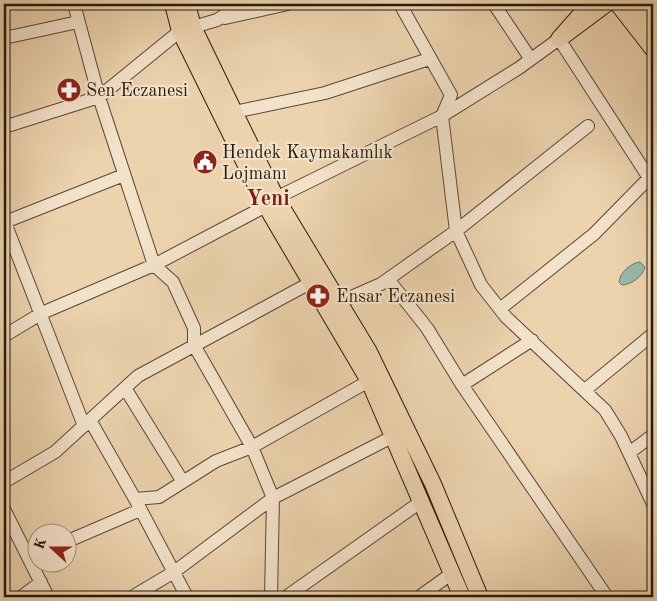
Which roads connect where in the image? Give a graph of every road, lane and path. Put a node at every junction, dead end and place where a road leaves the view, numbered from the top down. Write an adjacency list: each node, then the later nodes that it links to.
1 (74, 4): 14 (street)
2 (173, 4): 16 (main road)
3 (187, 4): 16 (main road)
4 (241, 4): 13 (street)
5 (288, 4): 13 (street)
6 (400, 4): 21 (street)
7 (494, 4): 20 (street)
8 (590, 4): 18 (main road)
9 (606, 4): 18 (main road)
10 (612, 4): 11 (main road)
11 (618, 4): 19 (main road)
12 (636, 4): 15 (main road)
13 (217, 20): 16 (street)
14 (78, 22): 17 (street); 22 (street)
15 (653, 26)
16 (187, 29): 22 (street); 23 (main road); 29 (main road)
17 (4, 38)
18 (559, 39): 20 (street); 28 (street)
19 (653, 49)
20 (530, 58): 24 (street)
21 (429, 59): 23 (street); 24 (street)
22 (99, 97): 25 (street); 27 (street)
23 (234, 112): 29 (main road)
24 (442, 116): 29 (street); 31 (street)
25 (4, 126)
26 (588, 126): 31 (street)
27 (124, 175): 30 (street); 32 (street)
28 (651, 181): 36 (street)
29 (271, 202): 32 (street); 34 (main road); 35 (main road)
30 (5, 226): 37 (street)
31 (456, 231): 33 (street); 36 (street)
32 (154, 265): 37 (street); 41 (street)
33 (388, 279): 35 (street); 43 (street)
34 (310, 283): 41 (street); 42 (main road)
35 (340, 302): 72 (main road)
36 (500, 309): 40 (street)
37 (42, 313): 39 (street); 46 (street)
38 (653, 334): 45 (street)
39 (4, 336)
40 (532, 340): 43 (street); 45 (street)
41 (194, 345): 44 (street); 49 (street)
42 (369, 381): 48 (main road); 49 (street)
43 (462, 385): 73 (street)
44 (125, 388): 46 (street); 52 (street)
45 (585, 390): 50 (street)
46 (87, 423): 51 (street); 55 (street)
47 (653, 435): 50 (street)
48 (392, 437): 53 (street); 54 (main road)
49 (252, 447): 52 (street); 53 (street)
50 (630, 454): 56 (street)
51 (4, 482)
52 (182, 482): 55 (street)
53 (273, 498): 60 (street); 68 (street)
54 (422, 501): 62 (main road); 69 (street)
55 (138, 504): 58 (street); 60 (street)
56 (653, 504)
57 (4, 509): 59 (street)
58 (78, 536)
59 (28, 548)
60 (174, 572): 66 (street); 67 (street)
61 (39, 574): 63 (street)
62 (451, 574): 70 (street); 71 (main road)
63 (41, 582): 64 (street); 65 (street)
64 (22, 597)
65 (48, 597)
66 (132, 597)
67 (186, 597)
68 (271, 597)
69 (286, 597)
70 (420, 597)
71 (462, 597)
72 (480, 597)
73 (607, 597)

